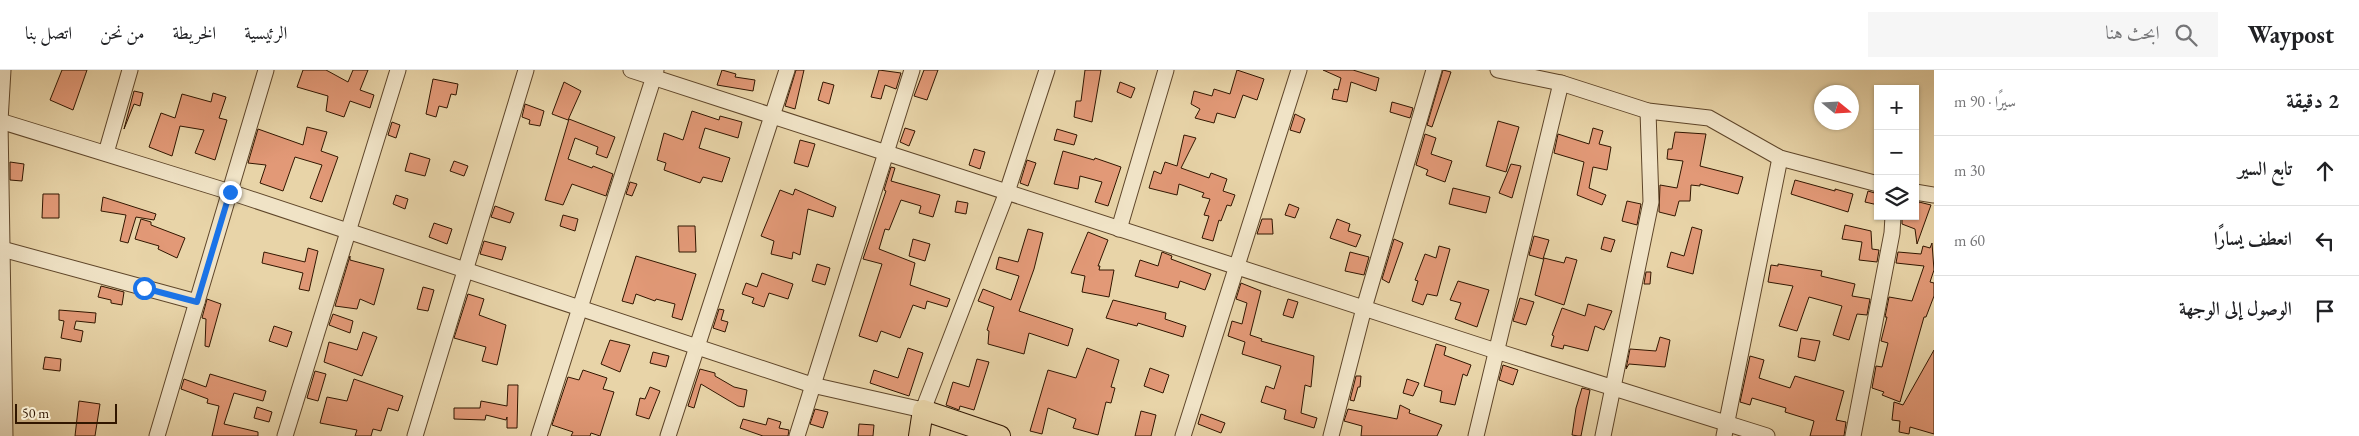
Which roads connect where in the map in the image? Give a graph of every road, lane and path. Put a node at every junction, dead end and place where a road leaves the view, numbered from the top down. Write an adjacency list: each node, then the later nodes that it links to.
1 (3, 70): 18 (street)
2 (130, 70): 19 (street)
3 (266, 70): 23 (street)
4 (398, 70): 29 (street)
5 (526, 70): 32 (street)
6 (631, 70): 14 (street)
7 (787, 70): 17 (street)
8 (912, 70): 20 (street)
9 (1047, 70): 24 (street)
10 (1166, 70): 28 (street)
11 (1299, 70): 31 (street)
12 (1434, 70): 35 (street)
13 (1498, 70): 15 (street)
14 (655, 74): 17 (street); 34 (street)
15 (1561, 83): 16 (street); 37 (street)
16 (1648, 111): 21 (street); 39 (street)
17 (772, 116): 20 (street); 36 (street)
18 (0, 121): 19 (street); 30 (street)
19 (106, 153): 23 (street)
20 (885, 153): 24 (street); 38 (street)
21 (1780, 158): 22 (street); 42 (street)
22 (1874, 183)
23 (230, 192): 29 (street); 33 (street)
24 (1007, 192): 28 (street); 41 (street)
25 (1919, 193): 26 (street)
26 (1934, 195)
27 (1893, 220): 57 (street)
28 (1119, 229): 31 (street)
29 (347, 231): 32 (street); 45 (street)
30 (2, 249): 33 (street); 40 (street)
31 (1237, 267): 35 (street); 52 (street)
32 (465, 270): 34 (street); 46 (street)
33 (197, 302): 44 (street)
34 (581, 308): 36 (street); 47 (street)
35 (1364, 308): 37 (street); 53 (street)
36 (698, 347): 38 (street); 48 (street)
37 (1496, 351): 39 (street); 54 (street)
38 (812, 385): 41 (street); 49 (street)
39 (1614, 388): 42 (street); 55 (street)
40 (2, 389): 43 (street)
41 (923, 410): 50 (main road); 51 (main road)
42 (1725, 430): 56 (street)
43 (5, 436)
44 (157, 436)
45 (285, 436)
46 (415, 436)
47 (539, 436)
48 (668, 436)
49 (797, 436)
50 (919, 436)
51 (1000, 436)
52 (1183, 436)
53 (1332, 436)
54 (1476, 436)
55 (1603, 436)
56 (1767, 436)
57 (1853, 436)

